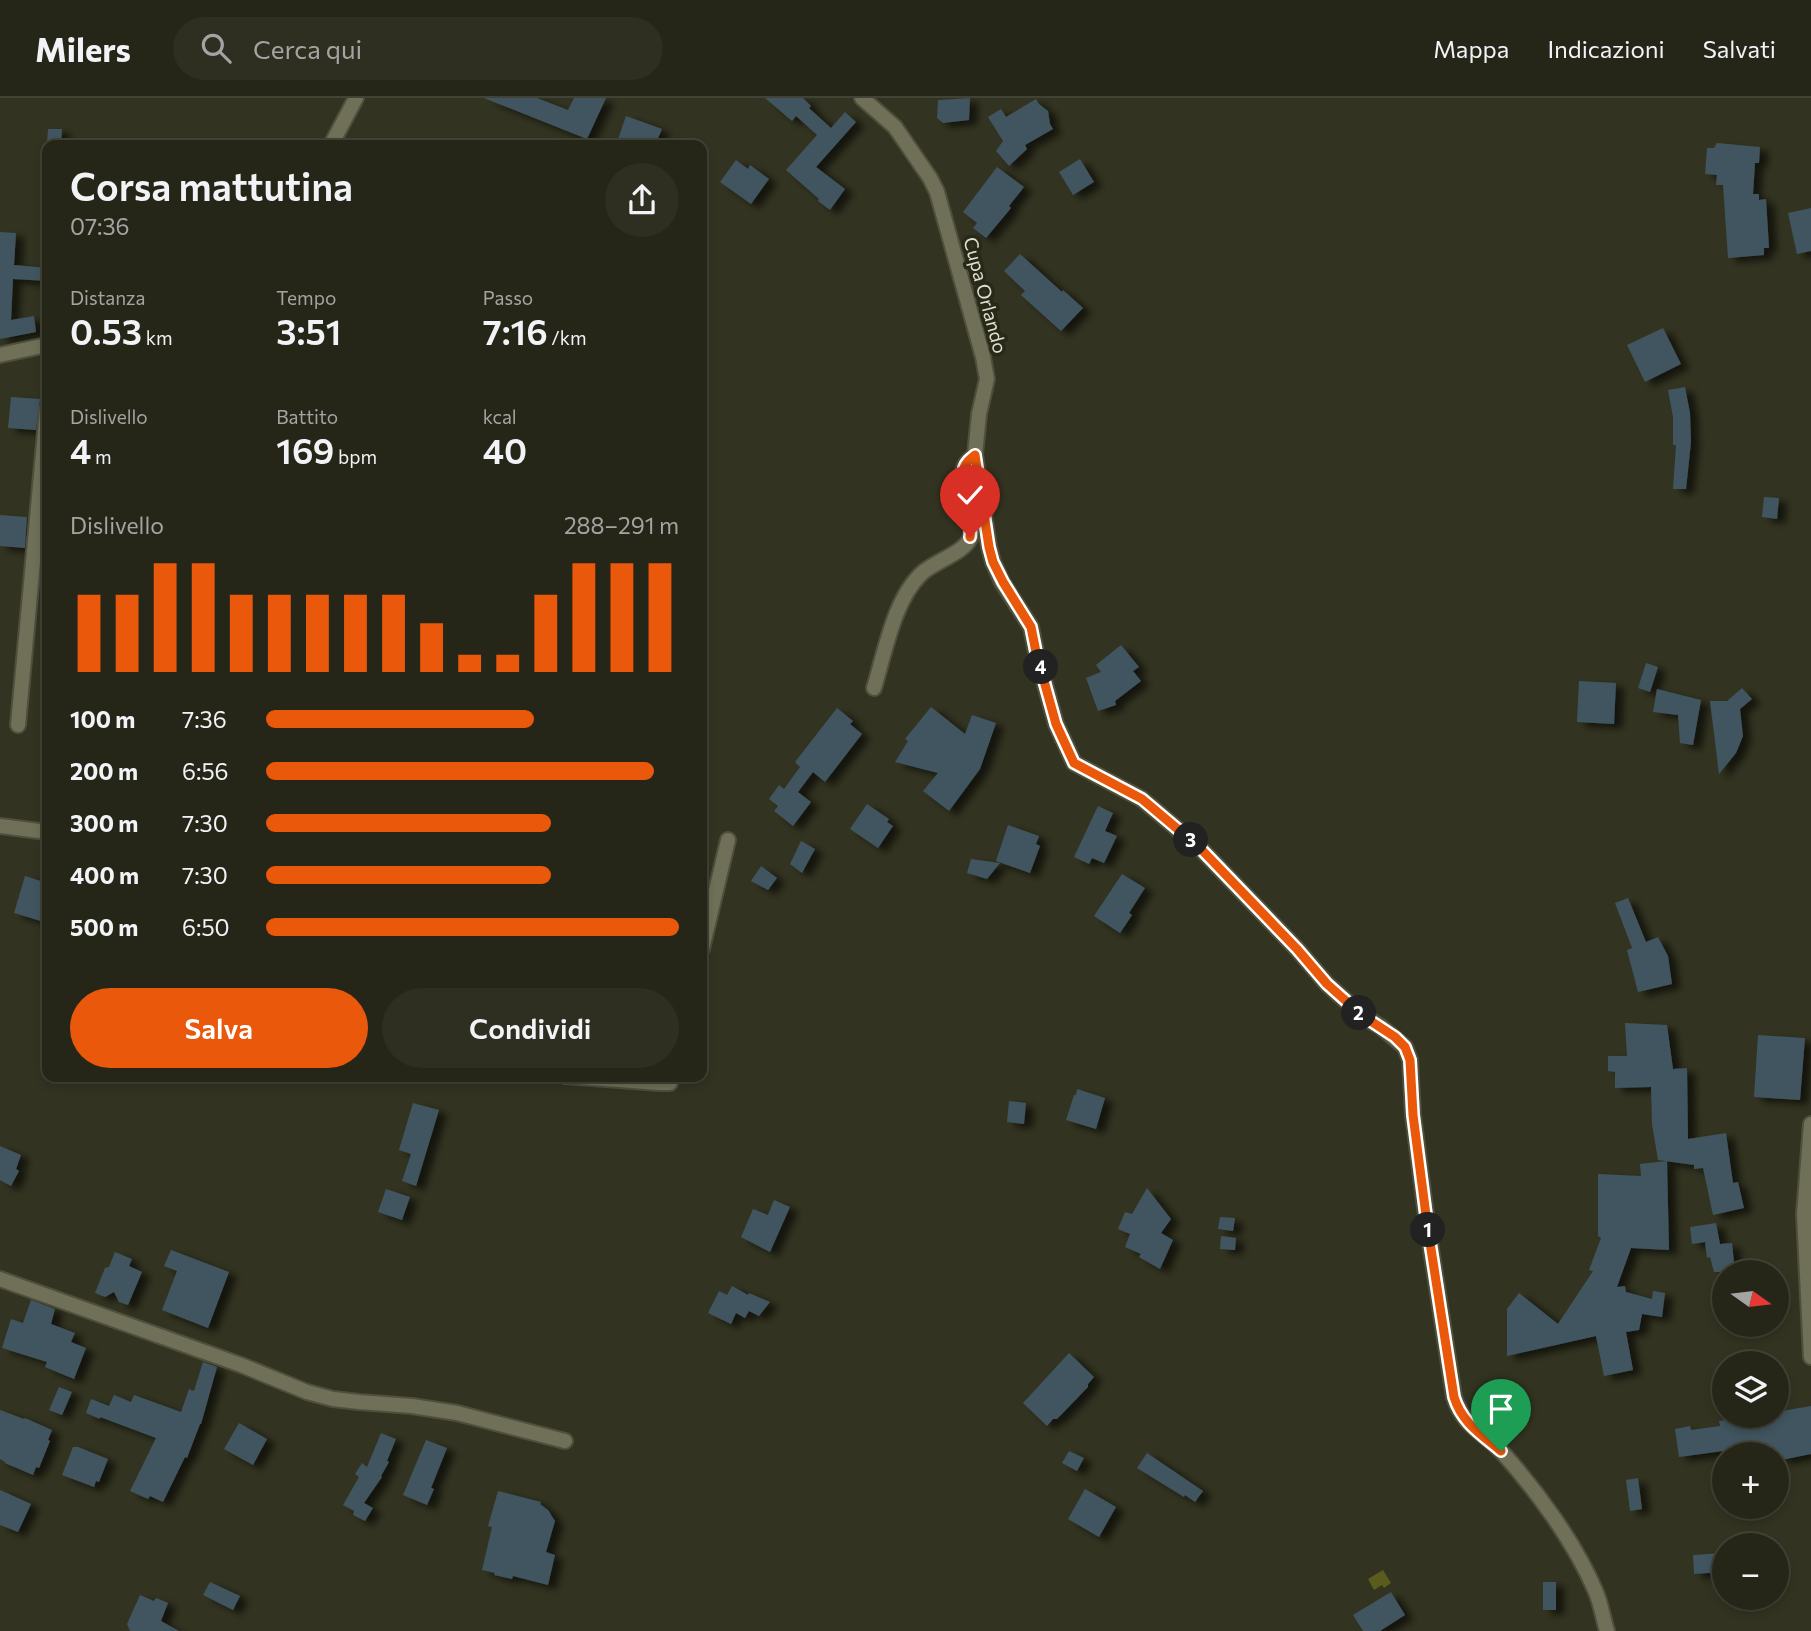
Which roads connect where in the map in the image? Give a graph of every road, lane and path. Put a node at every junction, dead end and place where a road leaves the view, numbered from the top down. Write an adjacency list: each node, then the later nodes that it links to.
1 (356, 98): 3 (street)
2 (862, 98): 6 (street, Cupa Orlando)
3 (334, 140)
4 (42, 346): 5 (street)
5 (0, 355)
6 (975, 455): 8 (street); 20 (street, Cupa Orlando)
7 (42, 464): 9 (street)
8 (874, 688)
9 (18, 725)
10 (0, 826): 11 (street)
11 (42, 831)
12 (728, 840): 13 (street)
13 (707, 928)
14 (646, 1082): 15 (street)
15 (670, 1082)
16 (1811, 1124): 18 (street)
17 (0, 1279): 19 (street)
18 (1811, 1357)
19 (565, 1441)
20 (1607, 1631)

